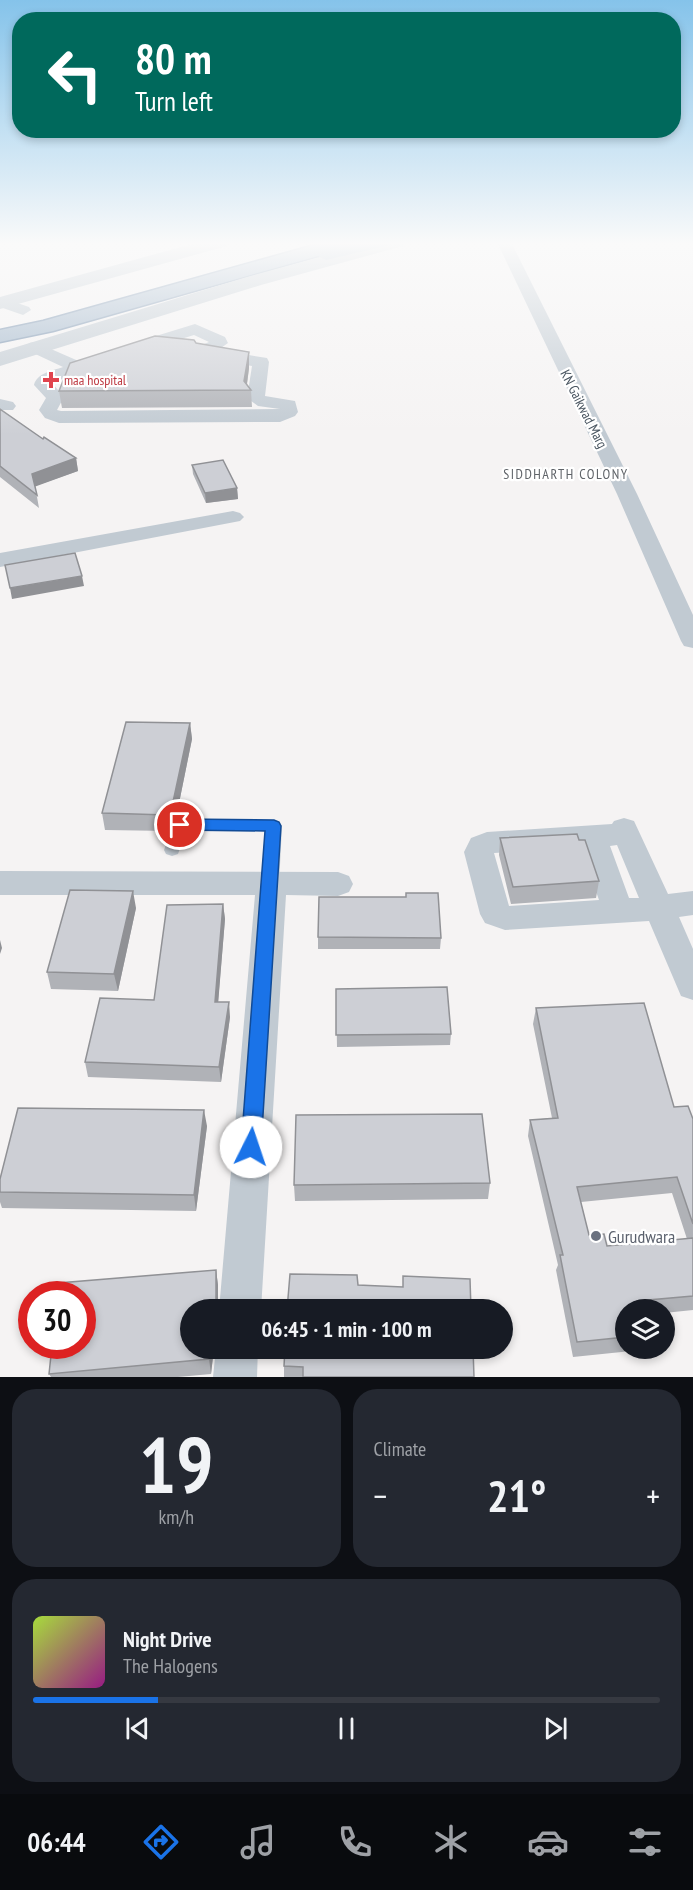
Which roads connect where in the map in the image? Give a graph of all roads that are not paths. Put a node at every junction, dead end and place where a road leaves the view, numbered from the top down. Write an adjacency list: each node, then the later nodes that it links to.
1 (110, 306): 6 (highway)
2 (171, 306): 4 (street)
3 (535, 306): 18 (street, KN Gaikwad Marg)
4 (154, 311): 5 (street); 7 (street)
5 (121, 322): 9 (street); 11 (street)
6 (46, 327): 8 (highway); 10 (highway)
7 (195, 329): 9 (street); 15 (street)
8 (0, 336)
9 (159, 341): 12 (street)
10 (0, 346)
11 (35, 347): 13 (street); 15 (street)
12 (118, 354)
13 (0, 358)
14 (97, 360): 15 (street)
15 (77, 367)
16 (233, 517): 17 (street)
17 (0, 560)
18 (693, 641)
19 (592, 836): 25 (street); 26 (street); 26 (street)
20 (172, 850): 23 (lane)
21 (0, 883): 23 (street)
22 (338, 884): 23 (street)
23 (271, 885): 28 (street)
24 (693, 903): 25 (street)
25 (659, 908): 26 (street); 27 (street)
26 (618, 911)
27 (693, 986)
28 (241, 1299)
29 (236, 1359): 30 (street)
30 (235, 1377)

